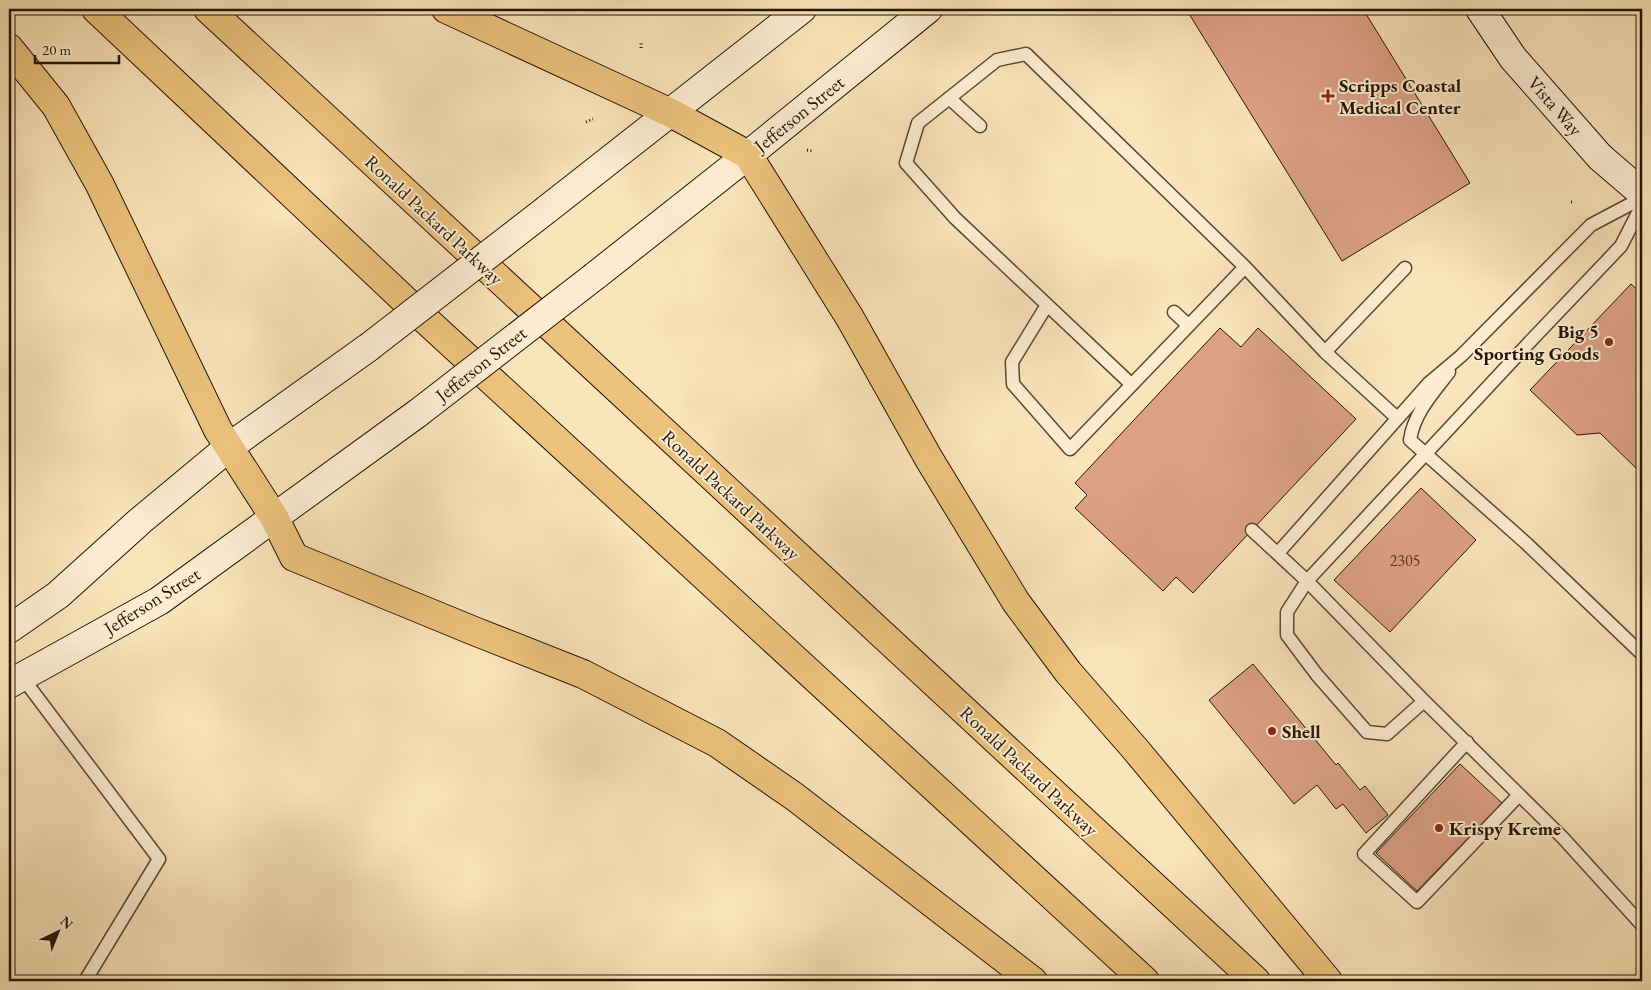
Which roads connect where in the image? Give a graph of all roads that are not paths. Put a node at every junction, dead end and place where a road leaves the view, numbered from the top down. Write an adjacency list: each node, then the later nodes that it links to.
1 (96, 9): 39 (highway)
2 (208, 9): 40 (highway, Ronald Packard Parkway)
3 (446, 9): 9 (highway)
4 (802, 9): 9 (main road)
5 (928, 9): 11 (main road, Jefferson Street)
6 (1480, 9): 12 (main road, Vista Way)
7 (9, 48): 24 (highway)
8 (949, 98): 10 (lane); 15 (lane); 17 (lane)
9 (671, 113): 11 (highway); 24 (main road, bridge)
10 (980, 126)
11 (748, 155): 26 (main road, Jefferson Street, bridge); 41 (highway)
12 (1642, 193)
13 (1642, 198): 21 (lane)
14 (1642, 205): 25 (lane)
15 (1245, 267): 19 (lane); 20 (lane)
16 (1405, 268): 20 (lane)
17 (1047, 304): 22 (lane); 22 (lane)
18 (1174, 312): 19 (lane)
19 (1188, 325): 22 (lane)
20 (1325, 352): 23 (lane)
21 (1461, 356): 23 (lane); 25 (lane)
22 (1132, 384)
23 (1397, 418): 28 (lane)
24 (229, 447): 26 (highway); 30 (main road)
25 (1426, 454): 29 (lane); 31 (lane)
26 (274, 517): 32 (main road, Jefferson Street); 38 (highway)
27 (1252, 530): 28 (lane)
28 (1278, 554): 29 (lane)
29 (1307, 582): 33 (lane); 33 (lane)
30 (9, 629)
31 (1642, 654)
32 (15, 681): 37 (lane)
33 (1424, 701): 34 (lane)
34 (1467, 742): 35 (lane); 35 (lane)
35 (1519, 794): 36 (lane)
36 (1642, 925)
37 (85, 981)
38 (1033, 981)
39 (1144, 981)
40 (1256, 981)
41 (1328, 981)

